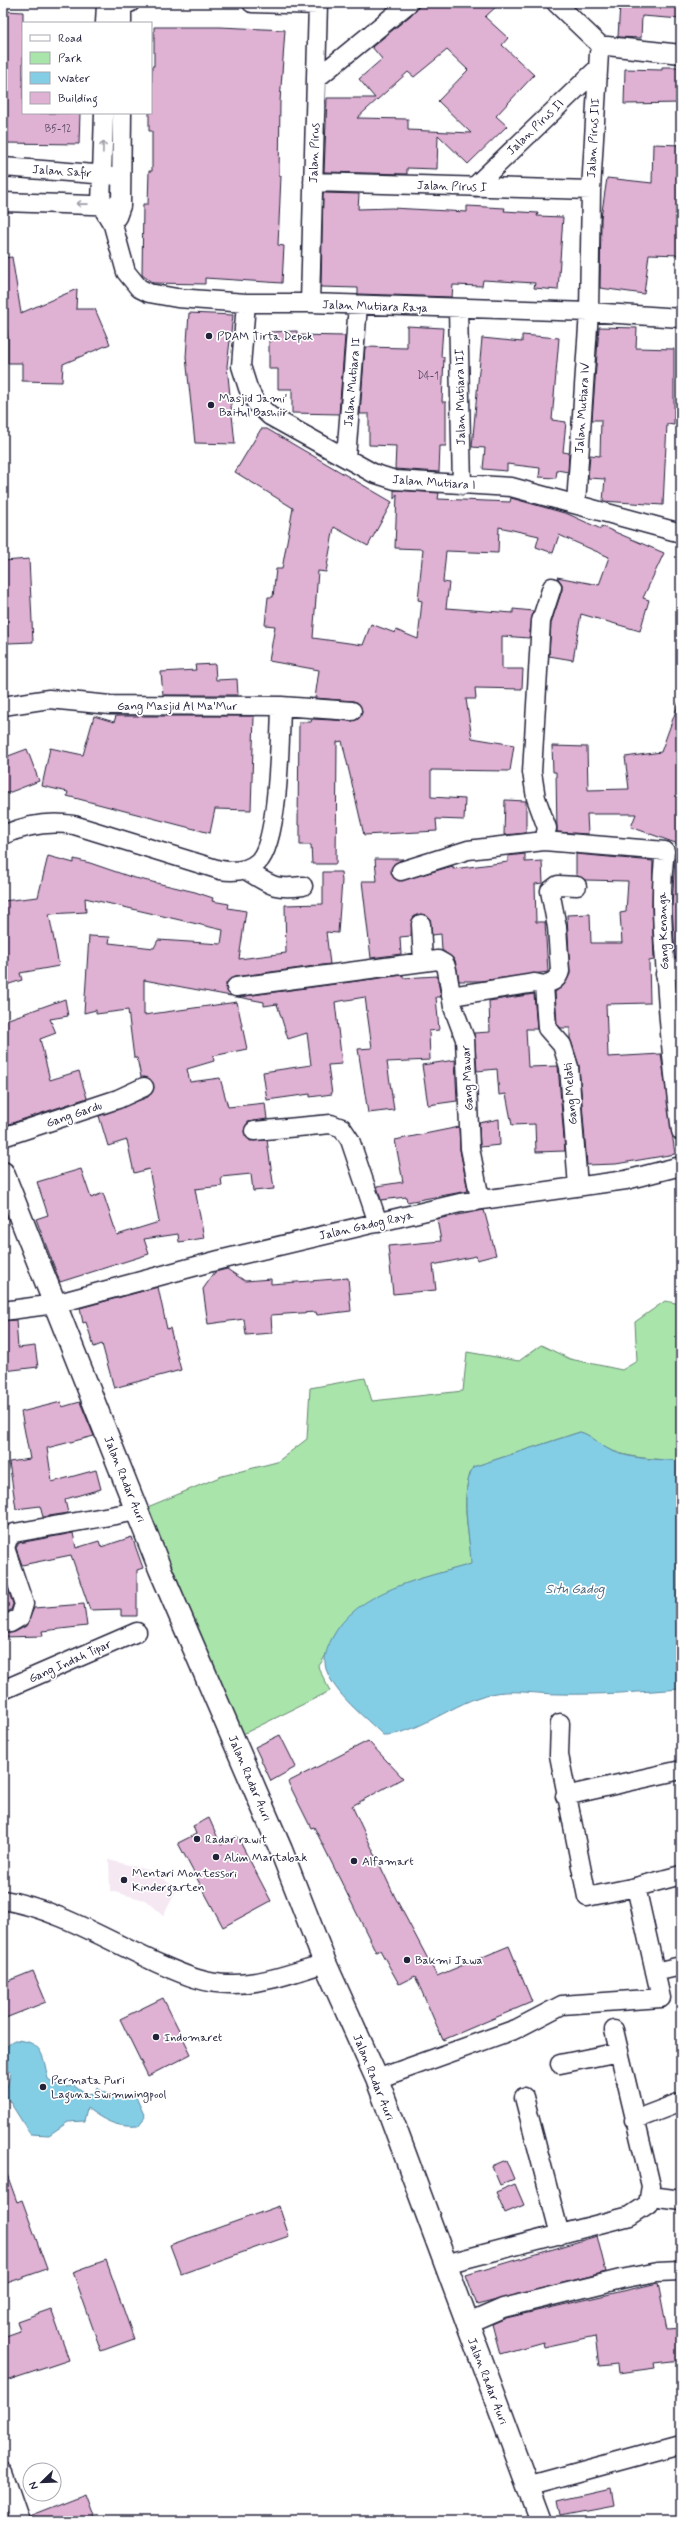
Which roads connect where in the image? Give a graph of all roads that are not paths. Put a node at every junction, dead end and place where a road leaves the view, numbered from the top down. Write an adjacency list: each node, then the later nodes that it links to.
1 (252, 3): 4 (street)
2 (409, 3): 10 (street)
3 (556, 3): 7 (street)
4 (318, 4): 10 (street, Jalan Pirus)
5 (117, 8): 6 (street)
6 (107, 22)
7 (601, 46): 8 (street); 9 (street, Jalan Pirus III)
8 (681, 54)
9 (597, 69): 17 (street, Jalan Pirus II); 18 (street, Jalan Pirus III)
10 (316, 79): 16 (street, Jalan Pirus)
11 (104, 114): 14 (street, Jalan Mutiara Raya, one-way to 11)
12 (122, 114): 15 (street)
13 (3, 167): 14 (street, Jalan Safir)
14 (102, 173): 15 (street, Jalan Safir); 20 (street, Jalan Mutiara Raya)
15 (121, 176): 21 (street)
16 (313, 182): 17 (street, Jalan Pirus I); 23 (street, Jalan Pirus)
17 (474, 187): 18 (street, Jalan Pirus I)
18 (591, 190): 27 (street, Jalan Pirus III)
19 (3, 202): 20 (street, one-way to 19)
20 (102, 205): 21 (street); 22 (street, Jalan Mutiara Raya)
21 (121, 206): 22 (street)
22 (113, 225): 24 (street, Jalan Mutiara Raya)
23 (310, 303): 24 (street, Jalan Mutiara Raya); 25 (street, Jalan Mutiara Raya)
24 (246, 304): 29 (street, Jalan Mutiara I)
25 (358, 305): 26 (street, Jalan Mutiara Raya); 29 (street, Jalan Mutiara II)
26 (458, 309): 27 (street, Jalan Mutiara Raya); 30 (street, Jalan Mutiara III)
27 (589, 312): 28 (street, Jalan Mutiara Raya); 31 (street, Jalan Mutiara IV)
28 (681, 318)
29 (346, 458): 30 (street, Jalan Mutiara I)
30 (462, 485): 31 (street, Jalan Mutiara I)
31 (576, 504): 32 (street, Jalan Mutiara I)
32 (681, 533)
33 (552, 587): 38 (street)
34 (3, 706): 35 (street, Gang Masjid Al Ma'Mur)
35 (281, 706): 36 (street, Gang Masjid Al Ma'Mur); 39 (street)
36 (352, 711)
37 (3, 835): 39 (street)
38 (544, 841): 40 (street); 45 (street, Gang Kenanga)
39 (246, 870): 41 (street)
40 (401, 871)
41 (303, 886)
42 (577, 886): 46 (street)
43 (421, 924): 44 (street)
44 (423, 962): 47 (street); 48 (street, Gang Mawar)
45 (673, 970): 51 (street, Gang Kenanga)
46 (544, 985): 48 (street); 55 (street, Gang Melati)
47 (236, 987)
48 (451, 996): 56 (street, Gang Mawar)
49 (144, 1087): 52 (street, Gang Gardu)
50 (254, 1131): 57 (street)
51 (681, 1131)
52 (3, 1137)
53 (681, 1166): 55 (street, Jalan Gadog Raya)
54 (3, 1173): 58 (main road, Jalan Radar Auri)
55 (578, 1187): 56 (street, Jalan Gadog Raya)
56 (480, 1199): 57 (street, Jalan Gadog Raya)
57 (378, 1222): 58 (street, Jalan Gadog Raya)
58 (55, 1304): 59 (street, Jalan Gadog Raya); 60 (main road, Jalan Radar Auri)
59 (3, 1311)
60 (138, 1511): 61 (street); 70 (main road, Jalan Radar Auri)
61 (3, 1623)
62 (137, 1632): 63 (street, Gang Indah Tipar)
63 (3, 1690)
64 (560, 1724): 66 (street)
65 (681, 1770): 66 (street)
66 (565, 1796): 68 (street)
67 (681, 1874): 68 (street)
68 (636, 1886): 72 (street)
69 (3, 1900): 70 (street)
70 (325, 1963): 76 (main road, Jalan Radar Auri)
71 (681, 1966): 72 (street)
72 (655, 1972): 76 (street)
73 (614, 2030): 74 (street)
74 (619, 2052): 75 (street); 79 (street)
75 (560, 2064)
76 (377, 2079): 83 (main road, Jalan Radar Auri)
77 (524, 2097): 82 (street)
78 (681, 2102): 79 (street)
79 (634, 2120): 80 (street)
80 (651, 2196): 81 (street); 82 (street)
81 (681, 2200)
82 (560, 2235): 83 (street)
83 (445, 2264): 85 (main road, Jalan Radar Auri)
84 (681, 2272): 85 (street)
85 (466, 2324): 88 (main road, Jalan Radar Auri)
86 (681, 2444): 88 (street)
87 (3, 2472): 89 (street)
88 (527, 2486): 90 (main road, Jalan Radar Auri)
89 (20, 2521)
90 (541, 2521)

